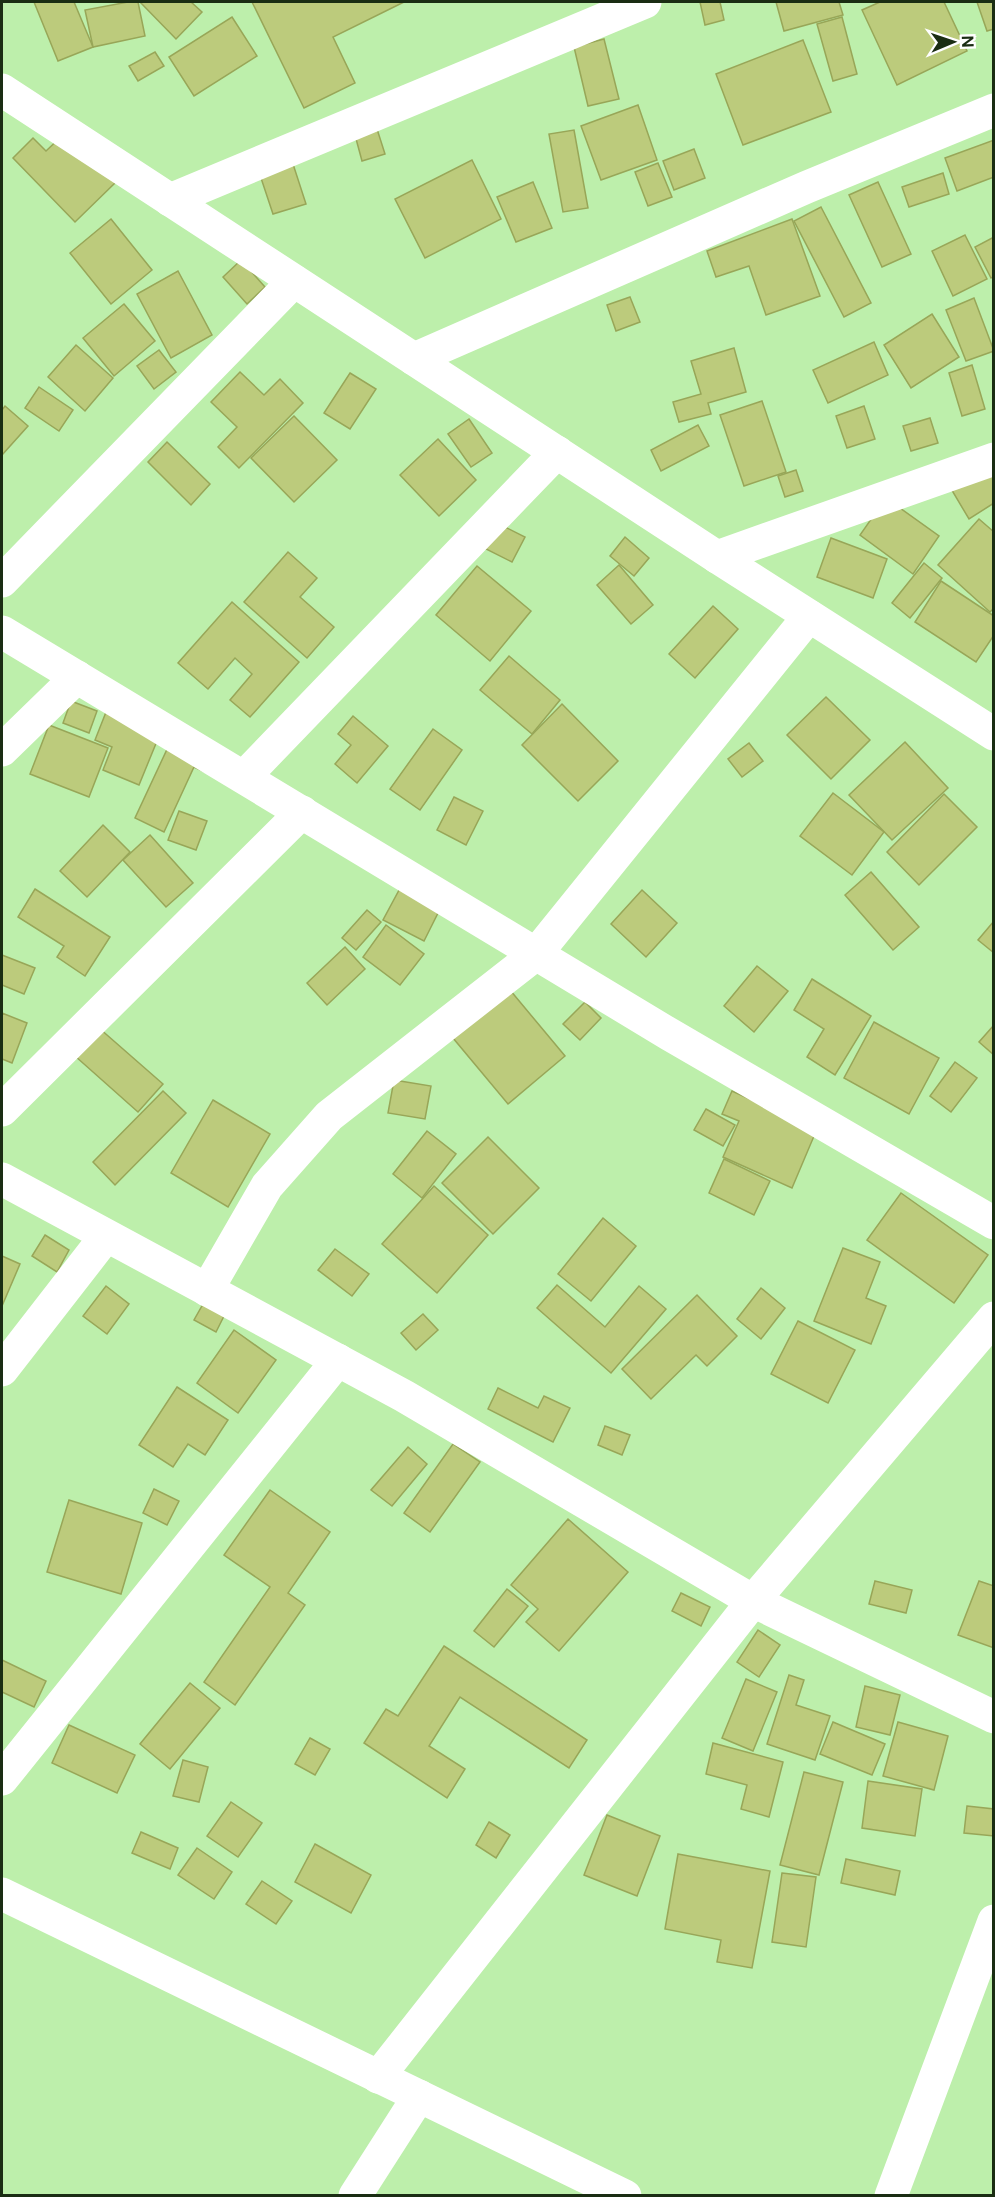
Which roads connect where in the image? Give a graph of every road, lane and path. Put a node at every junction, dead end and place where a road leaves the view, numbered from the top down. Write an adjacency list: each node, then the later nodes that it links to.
1 (645, 2): 4 (street)
2 (8, 104): 4 (street)
3 (993, 110): 6 (street)
4 (170, 200): 5 (street)
5 (294, 281): 6 (street); 10 (street)
6 (414, 359): 7 (street)
7 (557, 452): 9 (street); 16 (street)
8 (993, 459): 9 (street)
9 (717, 557): 11 (street)
10 (2, 580)
11 (809, 616): 14 (street); 18 (street)
12 (2, 632): 13 (street)
13 (77, 677): 15 (street); 16 (street)
14 (993, 734)
15 (2, 750)
16 (244, 777): 17 (street)
17 (302, 812): 18 (street); 19 (street)
18 (536, 954): 21 (street); 23 (street)
19 (2, 1110)
20 (2, 1179): 22 (street)
21 (993, 1222)
22 (106, 1236): 23 (street); 26 (street)
23 (207, 1290): 25 (street)
24 (993, 1318): 27 (street)
25 (338, 1360): 27 (street); 29 (street)
26 (2, 1370)
27 (753, 1600): 28 (street); 32 (street)
28 (993, 1717)
29 (2, 1779)
30 (2, 1894): 32 (street)
31 (993, 1921): 36 (street)
32 (378, 2077): 33 (street)
33 (419, 2096): 34 (street); 35 (street)
34 (355, 2196)
35 (625, 2196)
36 (891, 2196)

